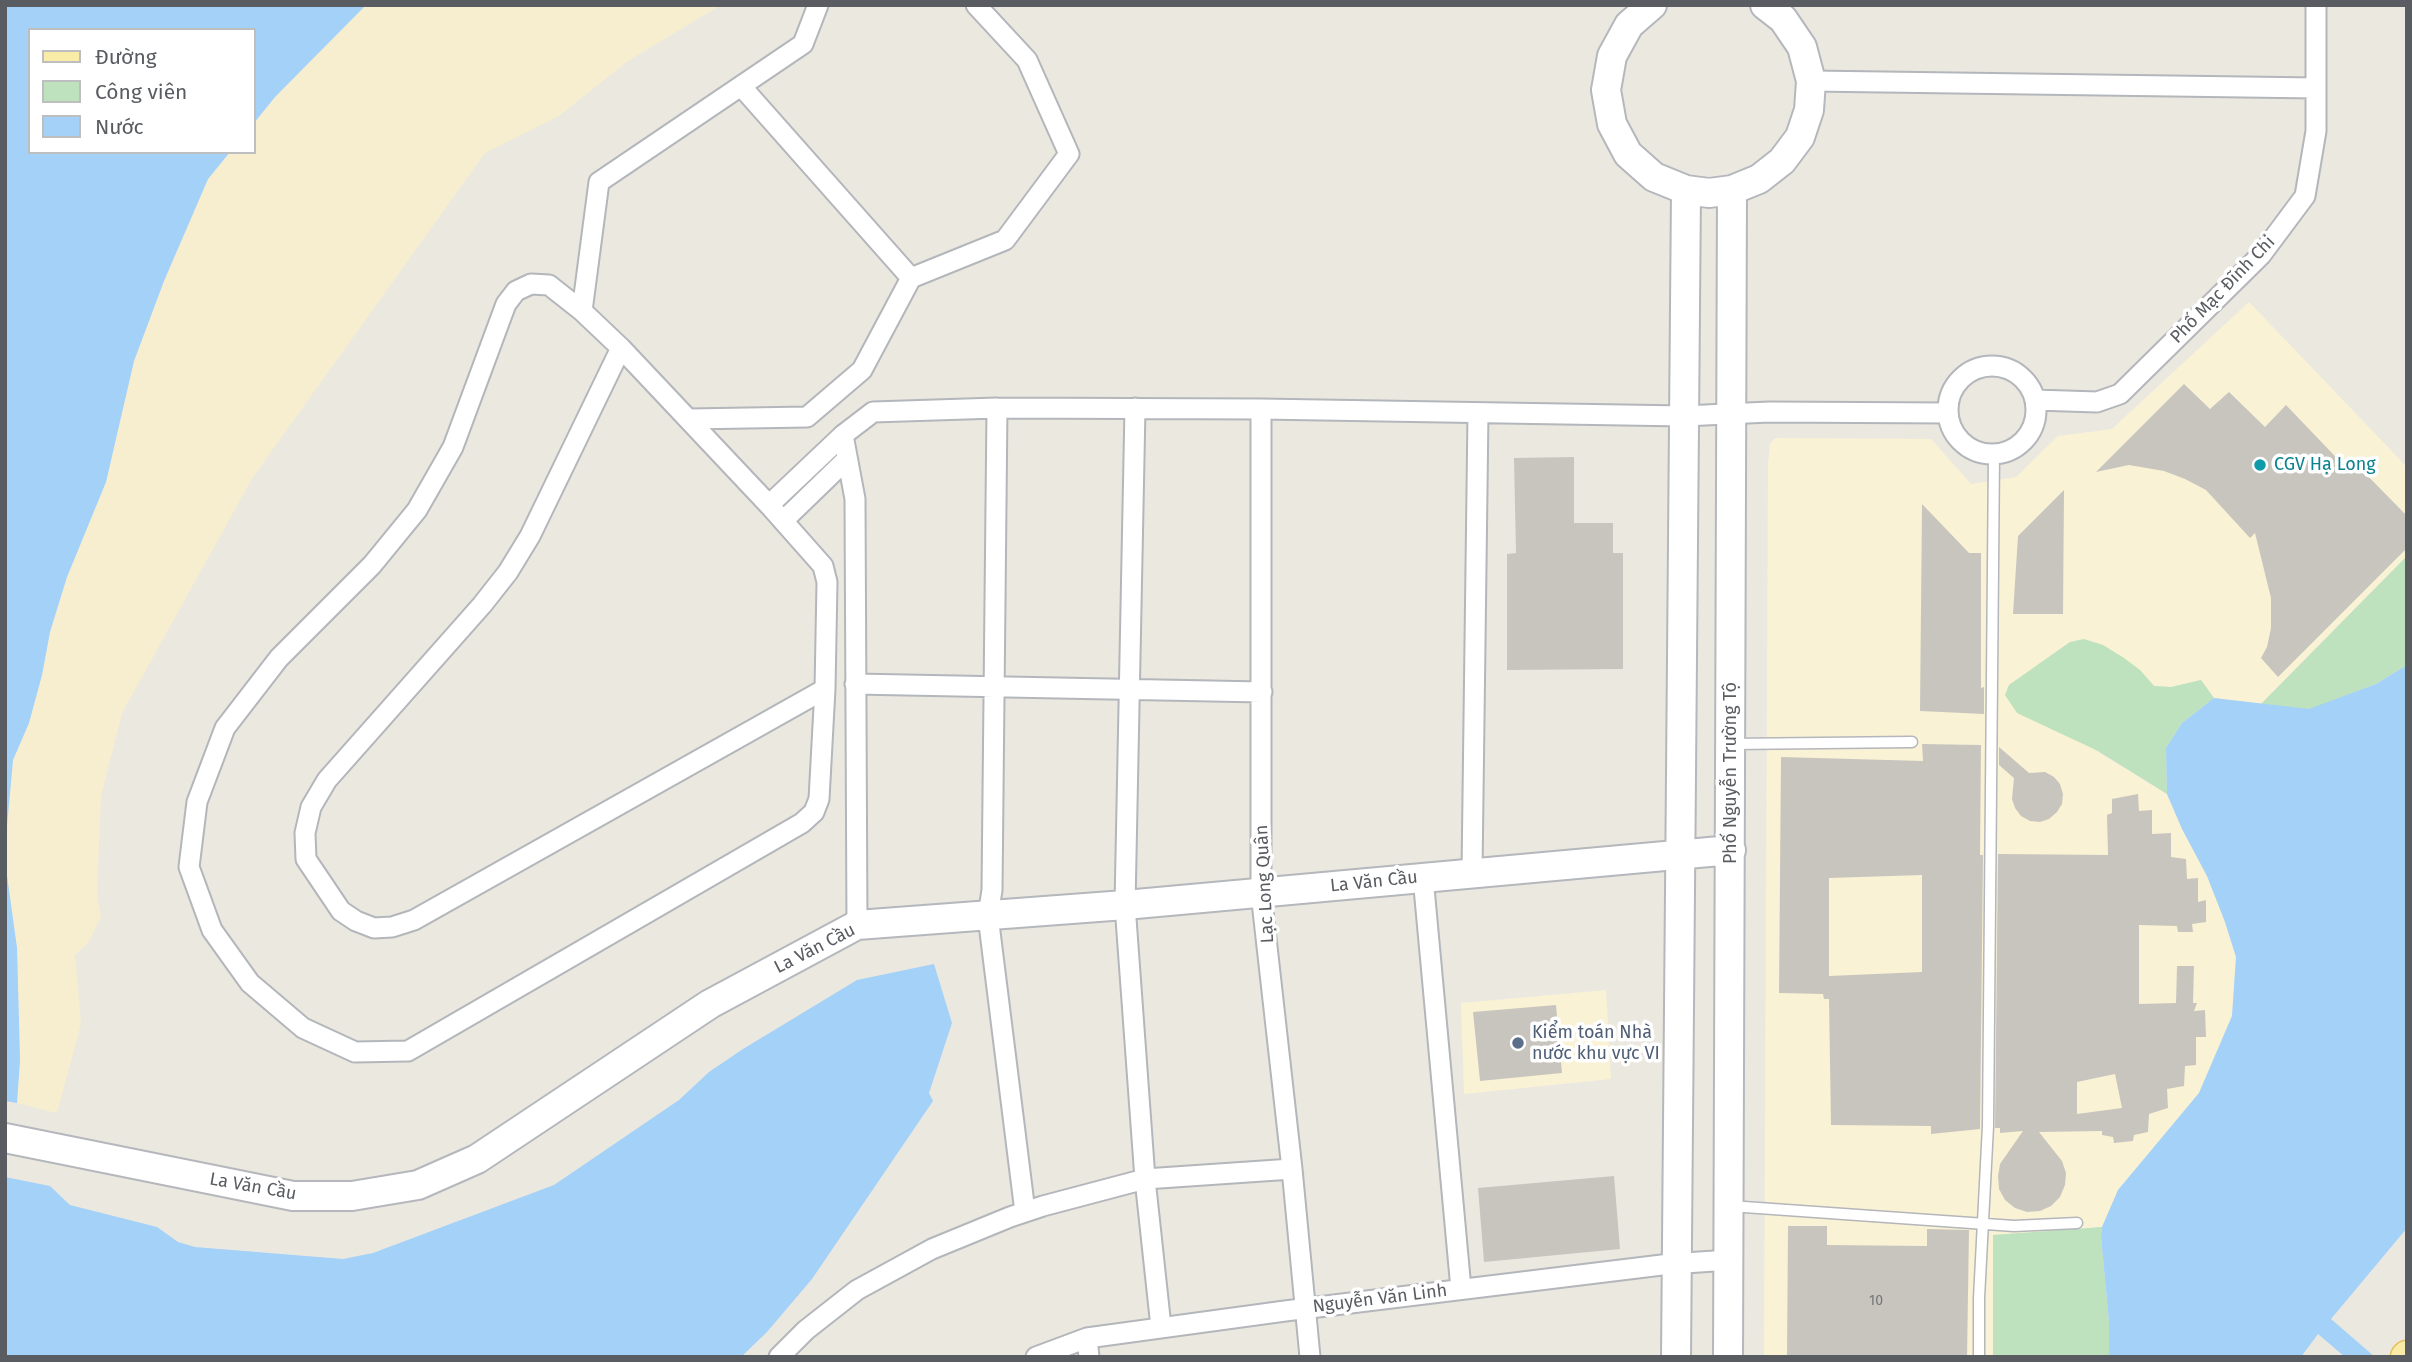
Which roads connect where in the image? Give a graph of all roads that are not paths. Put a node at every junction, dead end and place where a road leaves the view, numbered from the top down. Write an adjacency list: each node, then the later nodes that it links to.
1 (818, 5): 7 (street)
2 (976, 5): 11 (street)
3 (1652, 5): 9 (street)
4 (1765, 5): 6 (street)
5 (2316, 5): 8 (street, Phố Mạc Đĩnh Chi)
6 (1811, 81): 8 (street); 10 (street)
7 (741, 86): 11 (street); 12 (street)
8 (2316, 88): 14 (street, Phố Mạc Đĩnh Chi)
9 (1686, 190): 10 (street); 21 (street)
10 (1732, 190): 19 (street, Phố Nguyễn Trường Tộ)
11 (911, 278): 22 (street)
12 (582, 311): 13 (street); 30 (street)
13 (621, 348): 22 (street); 30 (street)
14 (2035, 400): 20 (street); 24 (street)
15 (997, 408): 16 (street); 23 (street); 29 (street)
16 (1135, 408): 17 (street); 31 (street)
17 (1261, 409): 18 (street); 32 (street, Lạc Long Quân)
18 (1478, 413): 21 (street); 37 (street)
19 (1732, 413): 20 (street); 21 (street); 34 (street, Phố Nguyễn Trường Tộ)
20 (1948, 413): 24 (street)
21 (1684, 416): 36 (street)
22 (689, 419): 26 (street)
23 (843, 435): 25 (street); 26 (street)
24 (1994, 454): 48 (lane)
25 (846, 460): 27 (street); 28 (street)
26 (769, 505): 27 (street)
27 (783, 521): 30 (street)
28 (855, 684): 29 (street); 42 (street)
29 (994, 687): 31 (street); 41 (street)
30 (825, 689)
31 (1129, 690): 32 (street); 40 (street)
32 (1262, 692): 39 (street, Lạc Long Quân)
33 (1912, 742): 34 (lane)
34 (1731, 744): 35 (street, Phố Nguyễn Trường Tộ)
35 (1731, 850): 36 (street, La Văn Cầu); 46 (street, Phố Nguyễn Trường Tộ)
36 (1680, 853): 37 (street, La Văn Cầu); 51 (street)
37 (1472, 872): 38 (street, La Văn Cầu)
38 (1423, 877): 39 (street, La Văn Cầu); 52 (street)
39 (1261, 892): 40 (street, La Văn Cầu); 44 (street, Lạc Long Quân)
40 (1125, 905): 41 (street, La Văn Cầu); 45 (street)
41 (989, 916): 42 (street, La Văn Cầu); 47 (street)
42 (857, 925): 43 (street, La Văn Cầu)
43 (5, 1138)
44 (1292, 1169): 45 (street); 53 (street, Lạc Long Quân)
45 (1145, 1180): 47 (street); 54 (street)
46 (1729, 1206): 48 (lane); 50 (street, Phố Nguyễn Trường Tộ)
47 (1025, 1212): 56 (street)
48 (1982, 1223): 49 (lane); 61 (lane)
49 (2077, 1223)
50 (1729, 1260): 51 (street, Nguyễn Văn Linh); 60 (street, Phố Nguyễn Trường Tộ)
51 (1677, 1263): 52 (street, Nguyễn Văn Linh); 59 (street)
52 (1461, 1289): 53 (street, Nguyễn Văn Linh)
53 (1306, 1308): 54 (street, Nguyễn Văn Linh); 58 (street, Lạc Long Quân)
54 (1161, 1327): 55 (street, Nguyễn Văn Linh)
55 (1088, 1347): 57 (street, Nguyễn Văn Linh)
56 (779, 1357)
57 (1036, 1357)
58 (1310, 1357)
59 (1676, 1357)
60 (1728, 1357)
61 (1979, 1357)

